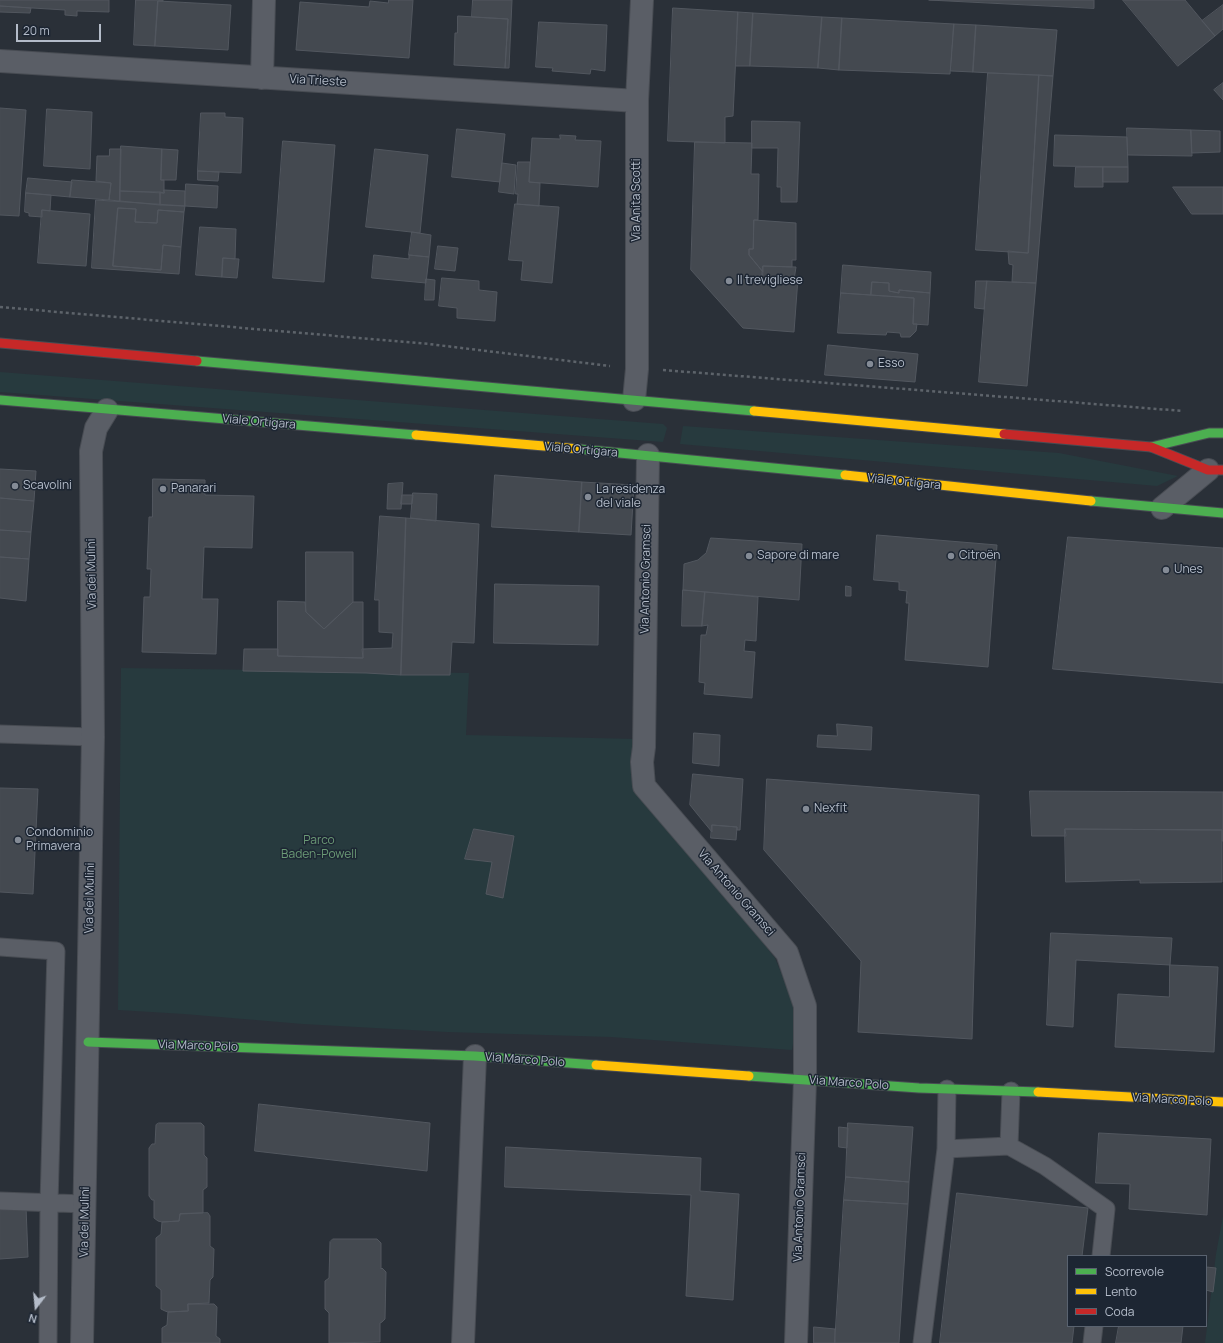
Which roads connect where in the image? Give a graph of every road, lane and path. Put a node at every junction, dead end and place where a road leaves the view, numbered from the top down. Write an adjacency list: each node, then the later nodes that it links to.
1 (264, 0): 4 (street)
2 (642, 0): 5 (street, Via Anita Scotti)
3 (0, 61): 4 (street, Via Trieste)
4 (262, 78): 5 (street, Via Trieste)
5 (637, 100): 8 (street, Via Anita Scotti)
6 (0, 343): 8 (street)
7 (0, 400): 9 (street, Viale Ortigara)
8 (634, 400): 11 (street)
9 (107, 410): 12 (street, Viale Ortigara); 17 (street, Via dei Mulini)
10 (1223, 433): 11 (street)
11 (1151, 447): 13 (street)
12 (648, 456): 14 (street, Viale Ortigara); 21 (street, Via Antonio Gramsci)
13 (1216, 470): 14 (street)
14 (1162, 508): 15 (street, Viale Ortigara)
15 (1223, 513)
16 (0, 734): 17 (lane)
17 (93, 737): 19 (street, Via dei Mulini)
18 (0, 948): 28 (lane)
19 (88, 1042): 20 (street, Via Marco Polo); 29 (street, Via dei Mulini)
20 (475, 1056): 21 (street, Via Marco Polo); 34 (street, Via Marco Polo)
21 (805, 1080): 22 (street, Via Marco Polo); 35 (street, Via Antonio Gramsci)
22 (947, 1090): 23 (street, Via Marco Polo); 26 (lane)
23 (1011, 1091): 24 (street, Via Marco Polo); 25 (lane)
24 (1223, 1102)
25 (1010, 1146): 26 (lane); 30 (lane)
26 (946, 1149): 36 (lane)
27 (0, 1201): 28 (lane)
28 (49, 1203): 29 (lane); 32 (lane)
29 (85, 1204): 33 (street, Via dei Mulini)
30 (1101, 1255)
31 (1094, 1327): 37 (lane)
32 (48, 1343)
33 (82, 1343)
34 (462, 1343)
35 (796, 1343)
36 (922, 1343)
37 (1092, 1343)

